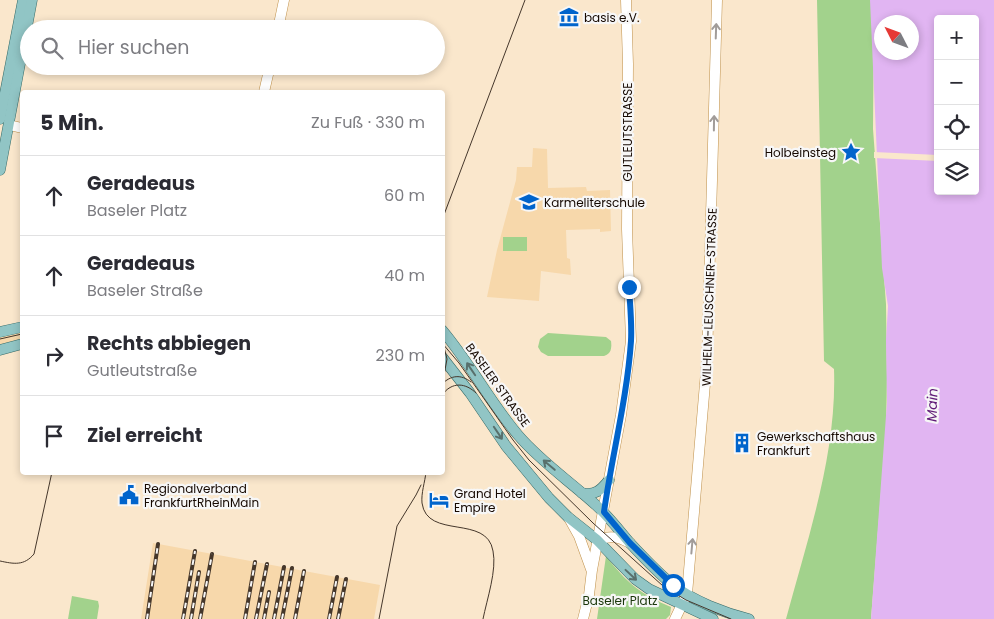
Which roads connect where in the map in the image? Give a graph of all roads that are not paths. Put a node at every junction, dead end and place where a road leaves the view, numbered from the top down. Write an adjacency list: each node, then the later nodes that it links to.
1 (23, 0): 11 (main road)
2 (32, 0): 6 (main road)
3 (284, 0): 7 (main road)
4 (626, 0): 20 (main road, GUTLEUTSTRASSE)
5 (717, 0): 27 (main road, WILHELM-LEUSCHNER-STRASSE, one-way to 5)
6 (27, 20)
7 (280, 20)
8 (20, 52): 11 (main road)
9 (268, 75): 10 (main road)
10 (264, 90)
11 (4, 122): 12 (main road); 13 (main road)
12 (20, 127)
13 (0, 170)
14 (20, 327): 15 (main road)
15 (0, 332)
16 (445, 334): 21 (main road, BASELER STRASSE, one-way to 16)
17 (20, 345): 18 (main road)
18 (0, 350)
19 (445, 360): 23 (main road, one-way to 23)
20 (609, 480): 21 (main road); 22 (main road, GUTLEUTSTRASSE)
21 (582, 493): 22 (main road, BASELER STRASSE)
22 (604, 512): 24 (main road, GUTLEUTSTRASSE); 25 (main road, BASELER STRASSE)
23 (568, 517): 24 (main road); 26 (main road)
24 (597, 540): 25 (main road); 26 (main road, GUTLEUTSTRASSE); 29 (main road, one-way to 29)
25 (630, 543): 27 (main road)
26 (592, 570): 28 (main road, GUTLEUTSTRASSE)
27 (687, 594): 29 (main road); 34 (main road)
28 (590, 595): 30 (main road, GUTLEUTSTRASSE); 31 (main road)
29 (683, 606): 32 (main road); 33 (main road)
30 (583, 619)
31 (589, 619)
32 (675, 619)
33 (713, 619)
34 (749, 619)

